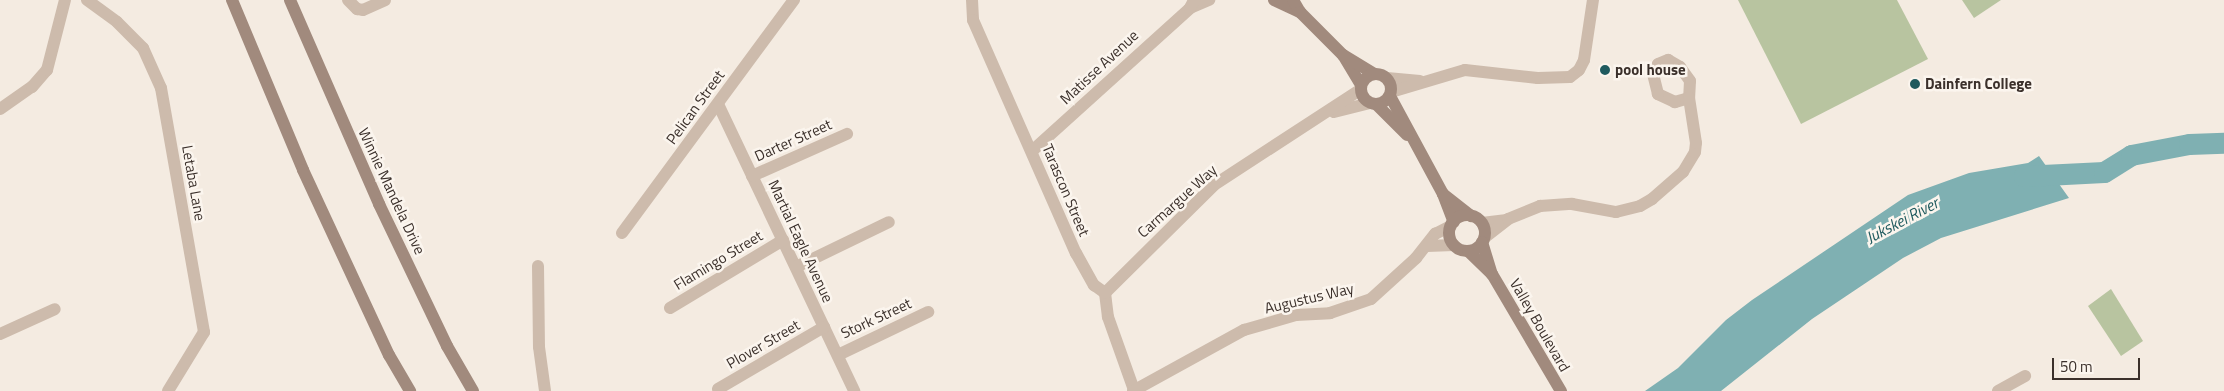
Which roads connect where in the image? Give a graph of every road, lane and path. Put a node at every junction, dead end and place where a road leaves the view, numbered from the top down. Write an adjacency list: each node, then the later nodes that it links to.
1 (65, 0): 24 (street)
2 (87, 0): 54 (street, Letaba Lane)
3 (232, 0): 55 (main road)
4 (290, 0): 56 (main road, Winnie Mandela Drive)
5 (348, 0): 6 (street)
6 (385, 0)
7 (794, 0): 22 (street, Pelican Street)
8 (972, 0): 28 (street, Tarascon Street)
9 (1209, 0): 13 (street, Matisse Avenue)
10 (1274, 0): 14 (main road)
11 (1293, 0): 14 (main road)
12 (1593, 0): 18 (street)
13 (1192, 4): 28 (street, Matisse Avenue)
14 (1300, 12): 15 (main road)
15 (1343, 55): 16 (main road); 19 (main road)
16 (1373, 74): 17 (main road); 19 (main road)
17 (1387, 78): 18 (street); 20 (main road)
18 (1420, 81): 20 (street)
19 (1361, 88): 23 (main road); 25 (street, Carmargue Way)
20 (1391, 94): 23 (main road); 27 (main road)
21 (1689, 98): 31 (street)
22 (718, 104): 29 (street, Martial Eagle Avenue); 35 (street, Pelican Street)
23 (1373, 104): 25 (street, Carmargue Way); 27 (main road)
24 (0, 109)
25 (1332, 112): 44 (street, Carmargue Way)
26 (847, 134): 29 (street, Darter Street)
27 (1411, 138): 30 (main road)
28 (1032, 151): 44 (street, Tarascon Street)
29 (752, 176): 36 (street, Martial Eagle Avenue)
30 (1443, 194): 32 (main road); 34 (main road)
31 (1508, 219): 32 (street); 37 (street)
32 (1476, 220): 34 (main road); 37 (main road)
33 (889, 222): 42 (street)
34 (1452, 224): 38 (main road); 39 (street, Augustus Way)
35 (622, 233)
36 (783, 240): 42 (street, Martial Eagle Avenue); 45 (street, Flamingo Street)
37 (1483, 240): 40 (main road); 43 (main road, Valley Boulevard)
38 (1454, 245): 39 (street); 40 (main road)
39 (1427, 246): 53 (street, Augustus Way)
40 (1468, 251): 43 (main road, Valley Boulevard)
41 (538, 266): 57 (street)
42 (796, 266): 48 (street, Martial Eagle Avenue)
43 (1492, 274): 59 (main road, Valley Boulevard)
44 (1105, 293): 53 (street)
45 (670, 308)
46 (55, 309): 49 (street)
47 (928, 312): 50 (street, Stork Street)
48 (824, 327): 50 (street, Martial Eagle Avenue); 52 (street, Plover Street)
49 (0, 334)
50 (838, 354): 58 (street, Martial Eagle Avenue)
51 (2025, 376): 60 (street)
52 (718, 389)
53 (1134, 390)
54 (168, 391)
55 (410, 391)
56 (473, 391)
57 (545, 391)
58 (854, 391)
59 (1561, 391)
60 (1998, 391)

